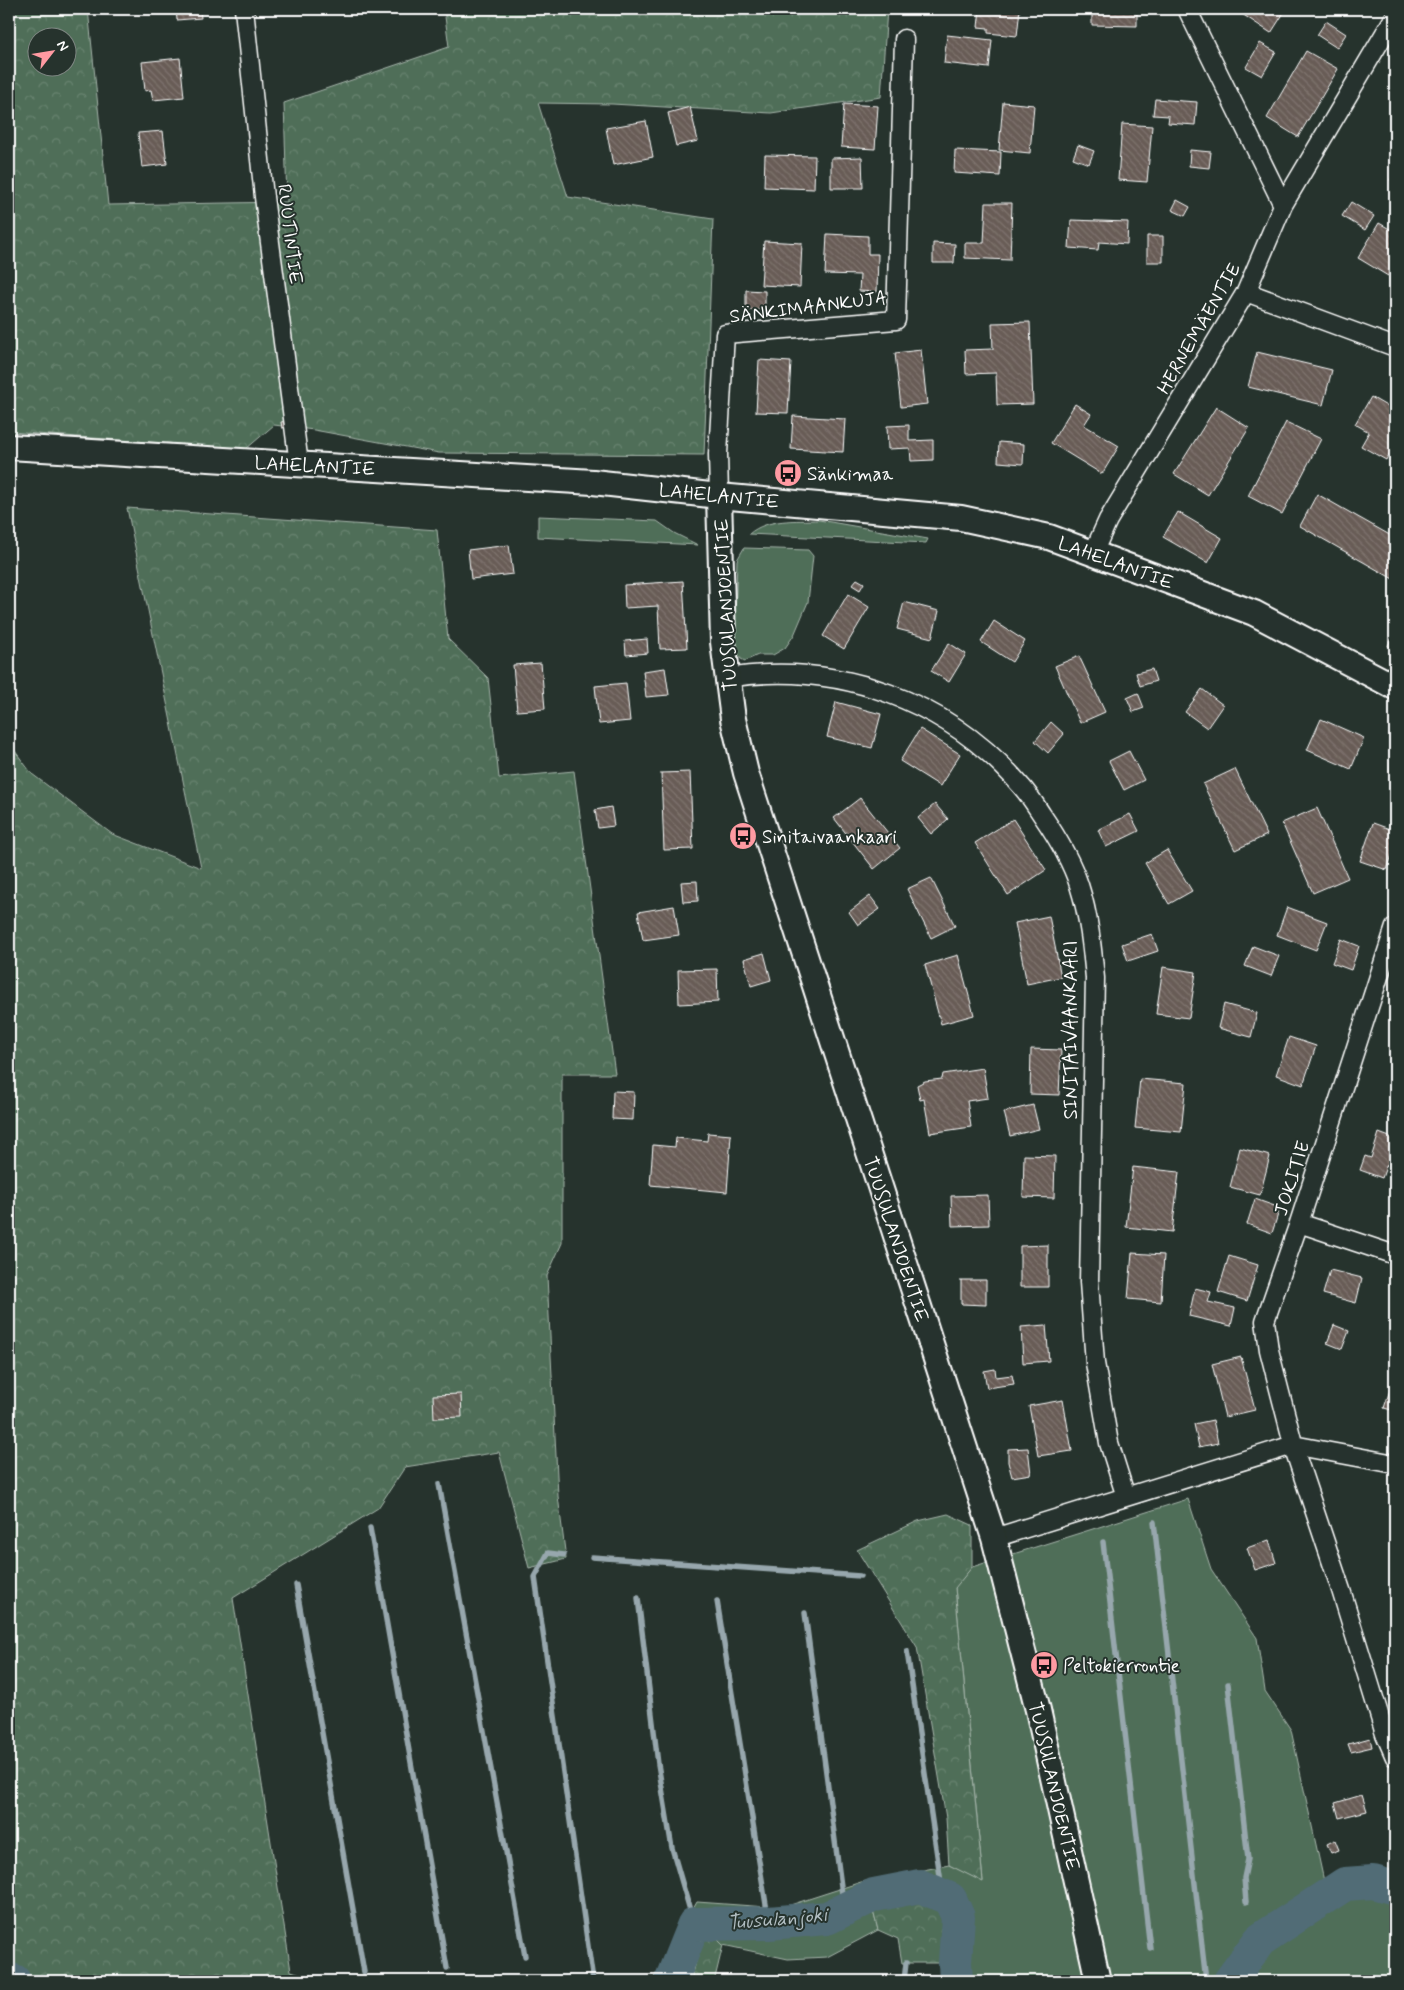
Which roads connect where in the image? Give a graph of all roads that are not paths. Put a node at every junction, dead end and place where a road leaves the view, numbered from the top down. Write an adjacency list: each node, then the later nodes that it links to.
1 (244, 9): 9 (street, RUUTINTIE)
2 (1187, 9): 5 (street)
3 (1395, 16): 5 (street, HERNEMÄENTIE)
4 (904, 39): 10 (street, SÄNKIMAANKUJA)
5 (1283, 205): 6 (street, HERNEMÄENTIE)
6 (1246, 292): 7 (street); 11 (street, HERNEMÄENTIE)
7 (1395, 347)
8 (9, 447): 9 (street, LAHELANTIE)
9 (299, 464): 10 (street, LAHELANTIE)
10 (719, 496): 11 (street, LAHELANTIE); 12 (street, TUUSULANJOENTIE)
11 (1093, 553): 13 (street, LAHELANTIE)
12 (727, 678): 19 (street, SINITAIVAANKAARI); 20 (street, TUUSULANJOENTIE)
13 (1395, 687)
14 (1395, 926): 15 (street, JOKITIE)
15 (1299, 1223): 16 (street); 17 (street, JOKITIE)
16 (1395, 1255)
17 (1294, 1444): 18 (street); 19 (street); 21 (street, JOKITIE)
18 (1395, 1464)
19 (1126, 1497): 20 (street)
20 (994, 1538): 22 (street, TUUSULANJOENTIE)
21 (1395, 1757)
22 (1098, 1981)

